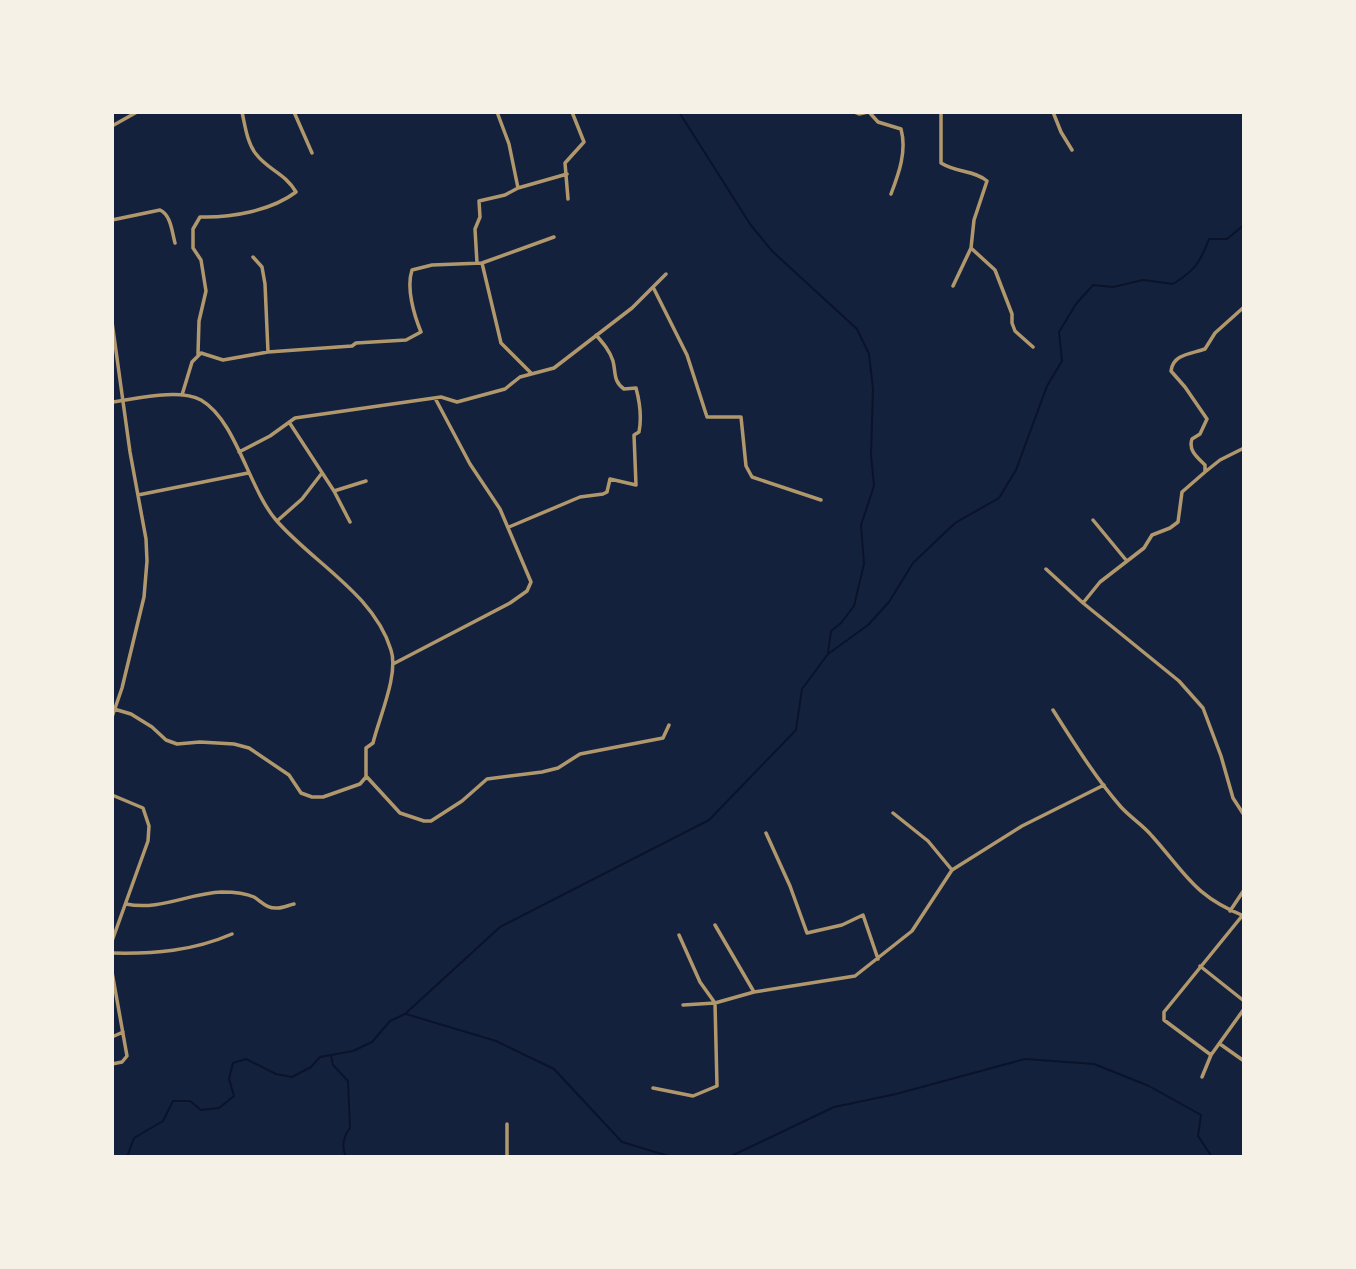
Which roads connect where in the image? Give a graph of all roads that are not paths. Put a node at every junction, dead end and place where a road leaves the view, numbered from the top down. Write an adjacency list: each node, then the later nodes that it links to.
1 (134, 112): 10 (street)
2 (242, 112): 31 (street)
3 (293, 112): 12 (street)
4 (497, 112): 14 (street)
5 (572, 112): 13 (street)
6 (853, 112): 7 (street)
7 (869, 112): 15 (street)
8 (941, 112): 20 (street)
9 (1054, 112): 11 (street)
10 (112, 125)
11 (1072, 150)
12 (312, 153)
13 (567, 174): 14 (street); 16 (street)
14 (518, 188): 22 (street)
15 (891, 194)
16 (568, 199)
17 (112, 220): 19 (street)
18 (554, 237): 22 (street)
19 (175, 243)
20 (971, 248): 24 (street); 29 (street)
21 (253, 257): 30 (street)
22 (480, 263): 30 (street); 32 (street)
23 (666, 274): 25 (street)
24 (953, 286)
25 (653, 287): 28 (street); 46 (street)
26 (1244, 307): 40 (street)
27 (112, 323): 36 (street)
28 (596, 335): 32 (street); 50 (street)
29 (1033, 347)
30 (268, 352): 31 (street)
31 (198, 355): 33 (street)
32 (531, 373): 34 (street)
33 (182, 395): 36 (street); 39 (street)
34 (435, 398): 37 (street); 50 (street)
35 (112, 402): 36 (street)
36 (123, 402): 45 (street)
37 (289, 422): 39 (street); 42 (street)
38 (1244, 448): 40 (street)
39 (239, 452): 41 (street)
40 (1205, 472): 51 (street)
41 (248, 473): 45 (street); 48 (street)
42 (322, 473): 44 (street); 48 (street)
43 (366, 481): 44 (street)
44 (334, 491): 49 (street)
45 (138, 495): 56 (street)
46 (821, 500)
47 (1093, 520): 51 (street)
48 (276, 522): 54 (street)
49 (350, 522)
50 (509, 527): 54 (street)
51 (1126, 560): 53 (street)
52 (1046, 569): 53 (street)
53 (1083, 603): 65 (street)
54 (393, 664): 61 (street)
55 (112, 693): 56 (street)
56 (118, 698): 57 (street)
57 (114, 709): 59 (street); 61 (street)
58 (1053, 710): 62 (street)
59 (112, 717)
60 (669, 726): 61 (street)
61 (366, 776)
62 (1104, 785): 67 (street); 71 (street)
63 (112, 795): 69 (street)
64 (893, 813): 67 (street)
65 (1244, 815)
66 (766, 833): 78 (street)
67 (952, 870): 78 (street)
68 (1244, 890): 71 (street)
69 (126, 904): 70 (street); 76 (street)
70 (293, 904)
71 (1230, 911): 72 (street)
72 (1243, 916): 79 (street)
73 (715, 925): 81 (street)
74 (232, 934): 77 (street)
75 (679, 935): 83 (street)
76 (112, 941)
77 (112, 953)
78 (878, 959): 81 (street)
79 (1200, 966): 82 (street); 89 (street)
80 (112, 972): 86 (street)
81 (754, 992): 83 (street)
82 (1244, 1001)
83 (715, 1003): 84 (street); 93 (street)
84 (683, 1005)
85 (1244, 1009): 88 (street)
86 (123, 1032): 87 (street); 91 (street)
87 (112, 1037)
88 (1220, 1044): 89 (street); 90 (street)
89 (1211, 1055): 92 (street)
90 (1244, 1061)
91 (112, 1064)
92 (1202, 1077)
93 (653, 1088)
94 (507, 1125): 95 (street)
95 (507, 1157)

